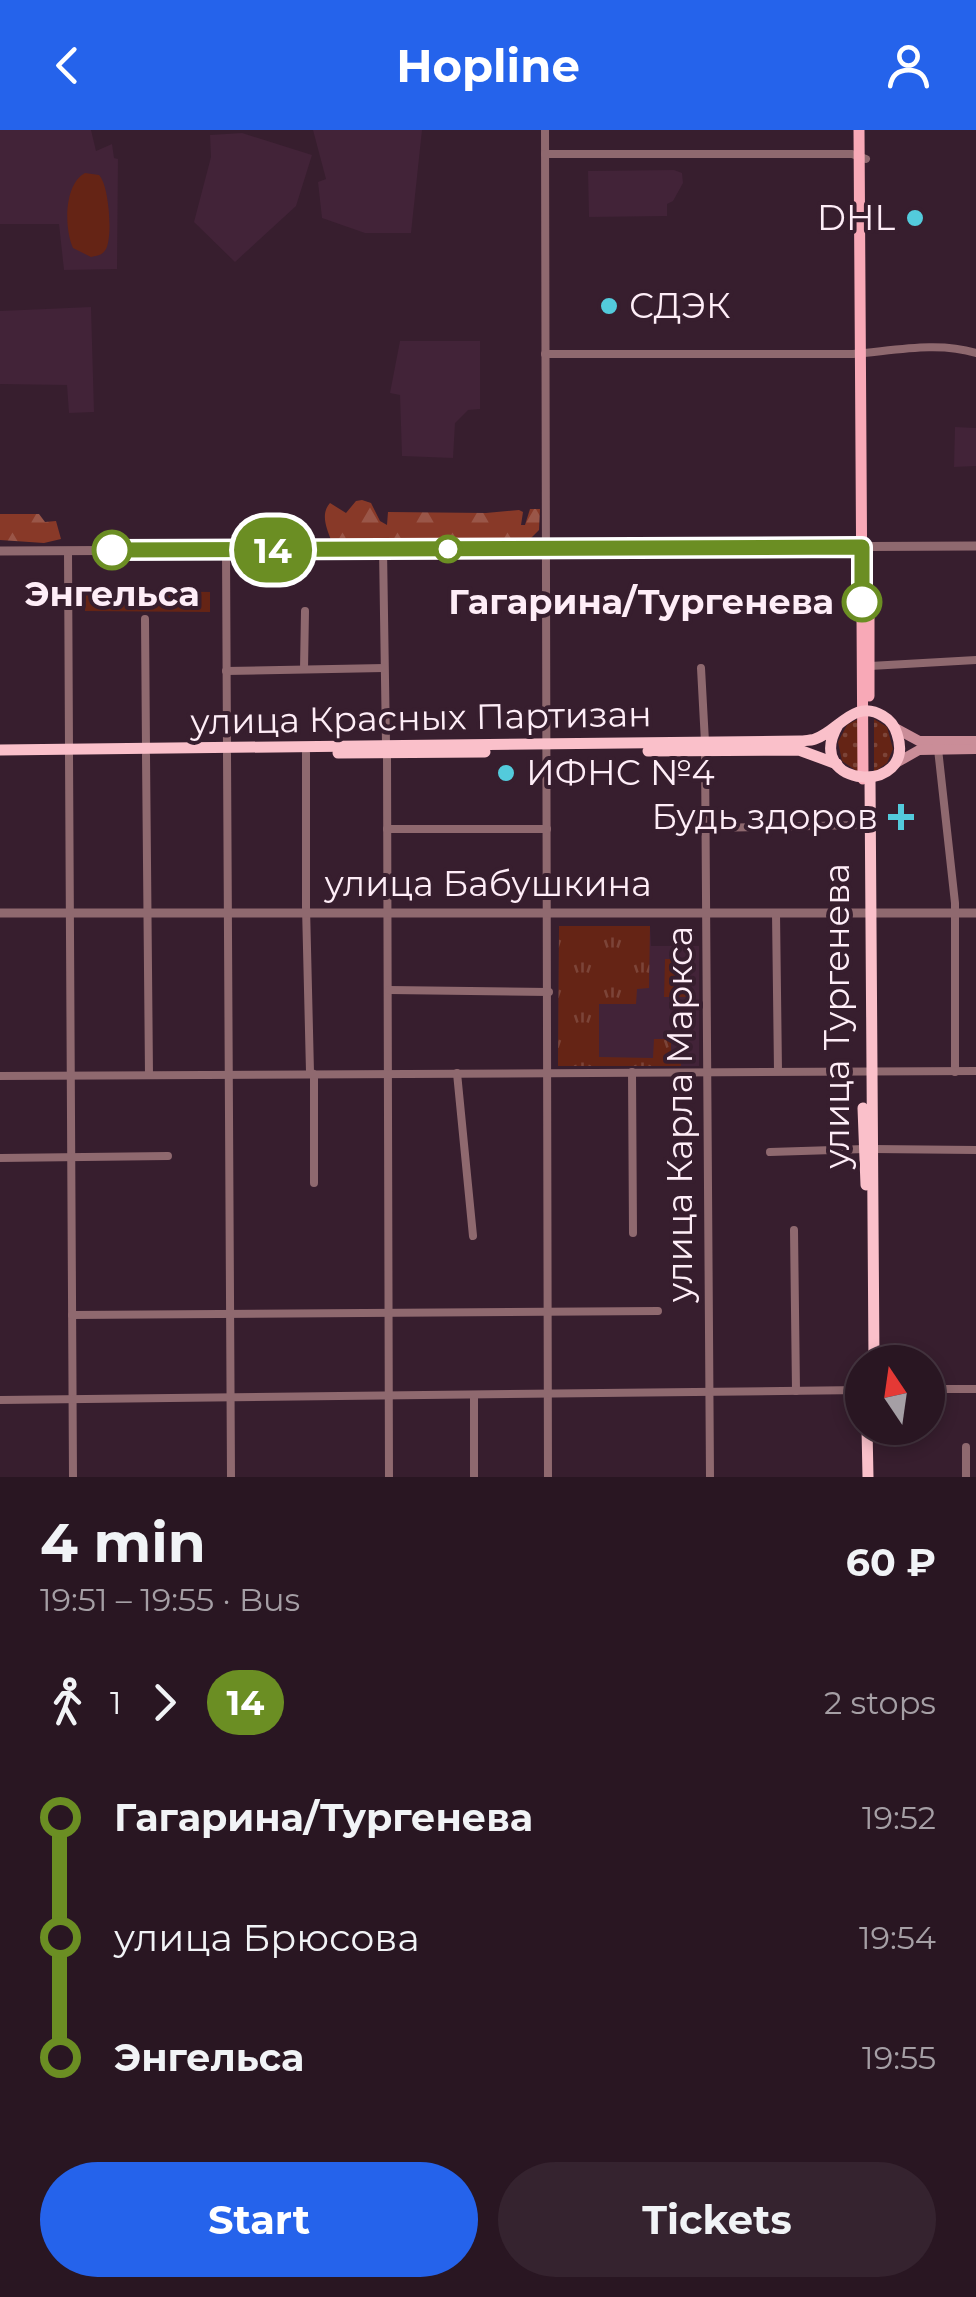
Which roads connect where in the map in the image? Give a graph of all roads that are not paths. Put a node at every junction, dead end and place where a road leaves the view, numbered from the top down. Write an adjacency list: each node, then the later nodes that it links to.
1 (545, 130): 3 (street)
2 (863, 130): 4 (main road, улица Тургенева)
3 (545, 154): 4 (street); 6 (street)
4 (863, 157): 5 (main road, улица Тургенева)
5 (864, 353): 6 (street); 7 (street); 9 (main road, улица Тургенева)
6 (545, 354): 10 (street)
7 (976, 354)
8 (976, 546): 9 (street)
9 (865, 547): 10 (street); 18 (main road, улица Тургенева); 23 (main road, улица Тургенева)
10 (545, 548): 11 (street); 29 (street)
11 (382, 549): 12 (street); 20 (street)
12 (226, 550): 14 (street); 22 (street)
13 (0, 551): 14 (street)
14 (68, 551): 33 (street)
15 (305, 611): 19 (street)
16 (145, 619): 34 (street)
17 (976, 660): 18 (street)
18 (870, 666): 23 (main road, улица Тургенева)
19 (304, 668): 20 (street); 22 (street)
20 (384, 668): 28 (street)
21 (701, 668): 27 (street, улица Карла Маркса)
22 (226, 671): 32 (street)
23 (866, 711): 24 (highway, улица Красных Партизан); 25 (highway); 39 (main road, улица Тургенева)
24 (838, 725): 27 (highway, улица Красных Партизан); 37 (highway)
25 (894, 728): 26 (main road); 38 (highway)
26 (976, 740)
27 (705, 746): 29 (highway, улица Красных Партизан); 37 (highway, улица Красных Партизан); 42 (street, улица Карла Маркса)
28 (386, 748): 29 (highway, улица Красных Партизан); 32 (highway, улица Красных Партизан); 36 (highway, улица Красных Партизан); 41 (street)
29 (546, 748): 43 (street)
30 (976, 749): 31 (main road)
31 (938, 750): 38 (main road); 53 (street)
32 (227, 751): 34 (highway, улица Красных Партизан); 36 (highway, улица Красных Партизан); 45 (street)
33 (69, 752): 34 (highway, улица Красных Партизан); 35 (highway, улица Красных Партизан); 48 (street)
34 (146, 752): 49 (street)
35 (0, 753)
36 (306, 754): 46 (street)
37 (836, 764): 39 (highway, улица Красных Партизан)
38 (892, 766): 39 (highway)
39 (866, 779): 40 (highway, улица Тургенева); 52 (highway, улица Тургенева)
40 (864, 824): 42 (street); 52 (highway, улица Тургенева)
41 (387, 828): 43 (street); 47 (street)
42 (705, 828): 50 (street, улица Карла Маркса)
43 (547, 829): 44 (street)
44 (548, 911): 47 (street, улица Бабушкина); 50 (street, улица Бабушкина); 57 (street)
45 (228, 912): 46 (street, улица Бабушкина); 49 (street, улица Бабушкина); 66 (street)
46 (306, 912): 47 (street, улица Бабушкина); 67 (street)
47 (386, 912): 56 (street)
48 (71, 913): 49 (street, улица Бабушкина); 55 (street, улица Бабушкина); 71 (street)
49 (147, 913): 69 (street)
50 (706, 913): 51 (street, улица Бабушкина); 62 (street, улица Карла Маркса)
51 (776, 913): 52 (street, улица Бабушкина); 58 (street)
52 (867, 913): 53 (street, улица Бабушкина); 65 (highway, улица Тургенева)
53 (954, 913): 54 (street, улица Бабушкина); 63 (street)
54 (976, 913)
55 (0, 914)
56 (389, 990): 57 (street); 68 (street)
57 (549, 992): 60 (street)
58 (778, 1071): 62 (street); 65 (street)
59 (976, 1071): 63 (street)
60 (549, 1072): 61 (street); 64 (street); 83 (street)
61 (632, 1072): 62 (street); 80 (street)
62 (707, 1072): 91 (street, улица Карла Маркса)
63 (955, 1072): 65 (street)
64 (458, 1073): 68 (street); 81 (street)
65 (866, 1073): 72 (highway, улица Тургенева)
66 (230, 1074): 67 (street); 69 (street); 85 (street)
67 (314, 1074): 68 (street); 78 (street)
68 (389, 1074): 84 (street)
69 (148, 1075): 71 (street)
70 (0, 1076): 71 (street)
71 (72, 1076): 77 (street)
72 (869, 1149): 73 (street); 74 (street); 87 (highway, улица Тургенева)
73 (976, 1150)
74 (770, 1152)
75 (168, 1156): 77 (street)
76 (0, 1158): 77 (street)
77 (72, 1158): 86 (street)
78 (314, 1183)
79 (794, 1230): 92 (street)
80 (633, 1233)
81 (473, 1236)
82 (658, 1311): 83 (street)
83 (546, 1312): 84 (street); 93 (street)
84 (390, 1313): 85 (street); 94 (street)
85 (229, 1314): 86 (street); 97 (street)
86 (72, 1315): 96 (street)
87 (870, 1345)
88 (976, 1389): 90 (street)
89 (845, 1390): 92 (street)
90 (945, 1390)
91 (709, 1391): 92 (street); 93 (street); 106 (street, улица Карла Маркса)
92 (796, 1391)
93 (548, 1394): 95 (street); 105 (street)
94 (389, 1395): 95 (street); 97 (street); 103 (street)
95 (474, 1395): 104 (street)
96 (73, 1398): 97 (street); 98 (street); 101 (street)
97 (229, 1398): 102 (street)
98 (0, 1400)
99 (871, 1445): 107 (highway)
100 (966, 1447): 108 (street)
101 (73, 1477)
102 (231, 1477)
103 (390, 1477)
104 (474, 1477)
105 (548, 1477)
106 (710, 1477)
107 (872, 1477)
108 (966, 1477)

